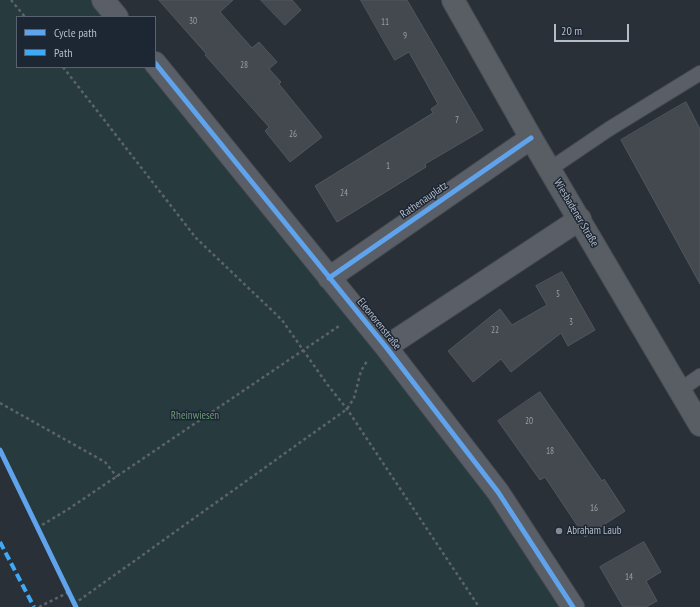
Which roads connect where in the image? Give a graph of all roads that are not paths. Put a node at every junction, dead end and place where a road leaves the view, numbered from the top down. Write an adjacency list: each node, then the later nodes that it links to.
1 (104, 0): 3 (street)
2 (453, 0): 6 (main road, Wiesbadener Straße)
3 (116, 16)
4 (156, 65): 9 (street, Eleonorenstraße)
5 (700, 73): 7 (lane)
6 (531, 138): 7 (main road, Wiesbadener Straße); 9 (street, Rathenauplatz)
7 (550, 169): 8 (main road, Wiesbadener Straße)
8 (580, 219): 10 (street); 12 (main road, Wiesbadener Straße)
9 (329, 278): 10 (street, Eleonorenstraße)
10 (386, 347): 14 (street, Eleonorenstraße)
11 (700, 376): 12 (lane)
12 (680, 390): 13 (main road, Wiesbadener Straße)
13 (700, 425)
14 (573, 607)

